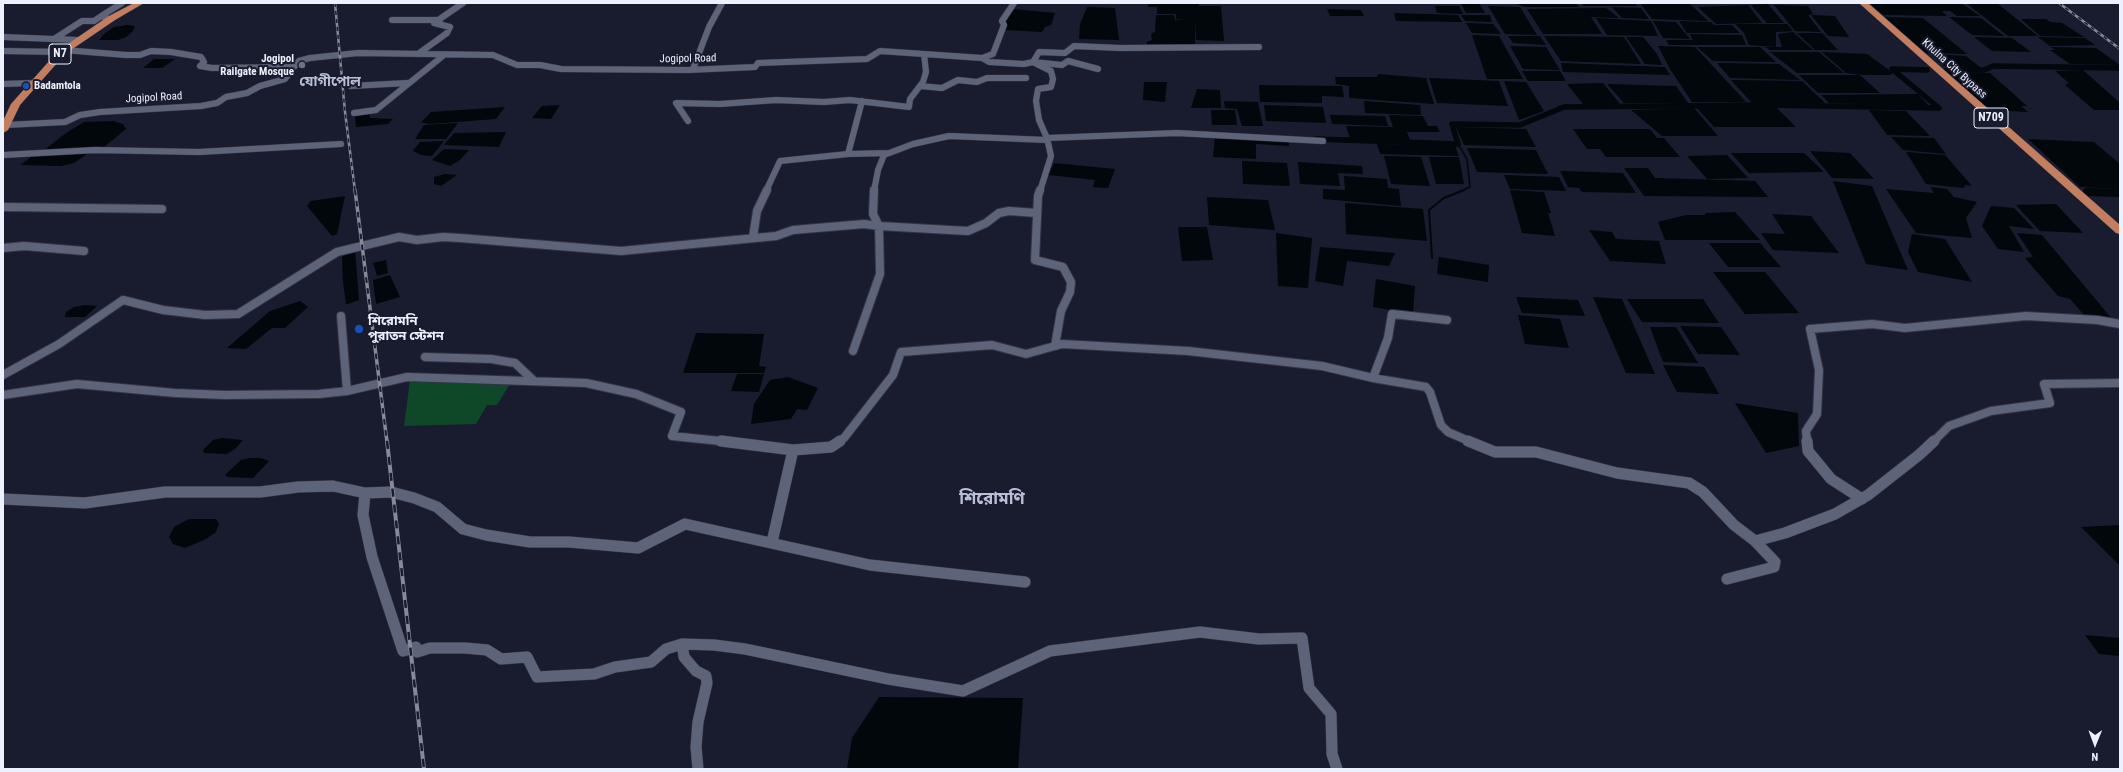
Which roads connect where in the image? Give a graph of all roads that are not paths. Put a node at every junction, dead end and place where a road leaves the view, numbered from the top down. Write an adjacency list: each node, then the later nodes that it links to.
1 (122, 3): 7 (street)
2 (140, 3): 10 (highway, N7)
3 (463, 3): 9 (street)
4 (722, 3): 23 (street)
5 (1014, 3): 20 (street)
6 (1863, 3): 45 (highway, Khulna City Bypass / N709)
7 (106, 14): 10 (street); 12 (street)
8 (392, 20): 9 (street)
9 (440, 20): 17 (street)
10 (103, 23): 13 (highway, N7)
11 (3, 37): 12 (street)
12 (54, 39): 13 (street)
13 (78, 40): 16 (highway, N7)
14 (1259, 47): 21 (street)
15 (3, 51): 16 (street)
16 (63, 51): 22 (street); 26 (highway, N7)
17 (418, 54): 19 (street, Jogipol Road); 22 (street, Jogipol Road)
18 (924, 54): 20 (street, Jogipol Road); 23 (street, Jogipol Road); 30 (street)
19 (444, 55): 23 (street, Jogipol Road); 27 (street)
20 (982, 58): 21 (street, Jogipol Road)
21 (1033, 62): 24 (street, Jogipol Road); 35 (street)
22 (294, 67): 34 (street, Jogipol Road)
23 (693, 69)
24 (1098, 69)
25 (1026, 78): 30 (street)
26 (33, 83): 28 (street); 34 (highway, N7)
27 (407, 83): 29 (street); 32 (street)
28 (3, 84)
29 (351, 86)
30 (920, 86): 31 (street)
31 (862, 101): 33 (street); 39 (street)
32 (354, 114)
33 (688, 122)
34 (4, 127)
35 (1047, 139): 36 (street); 38 (street); 43 (street)
36 (1323, 141)
37 (341, 144): 40 (street)
38 (889, 153): 39 (street); 44 (street)
39 (848, 154): 46 (street)
40 (3, 155)
41 (3, 207): 42 (street)
42 (162, 209)
43 (1036, 213): 44 (street); 52 (street)
44 (879, 226): 46 (street); 53 (street)
45 (2120, 231)
46 (753, 237): 55 (street)
47 (3, 248): 48 (street)
48 (84, 250)
49 (341, 316): 59 (street)
50 (1447, 320): 56 (street)
51 (2120, 324): 64 (street)
52 (1055, 346): 56 (street); 61 (street)
53 (853, 351)
54 (425, 357): 57 (street)
55 (3, 375)
56 (1373, 378): 65 (street)
57 (534, 381): 59 (street); 61 (street)
58 (2120, 383): 64 (street)
59 (347, 391): 60 (street)
60 (3, 395)
61 (793, 450): 66 (street)
62 (365, 493): 63 (street); 66 (street); 69 (street)
63 (3, 498)
64 (1862, 499): 65 (street)
65 (1755, 541): 67 (street)
66 (772, 542): 68 (street)
67 (1726, 579)
68 (1025, 582)
69 (682, 644): 70 (street); 71 (street)
70 (698, 769)
71 (1337, 769)

